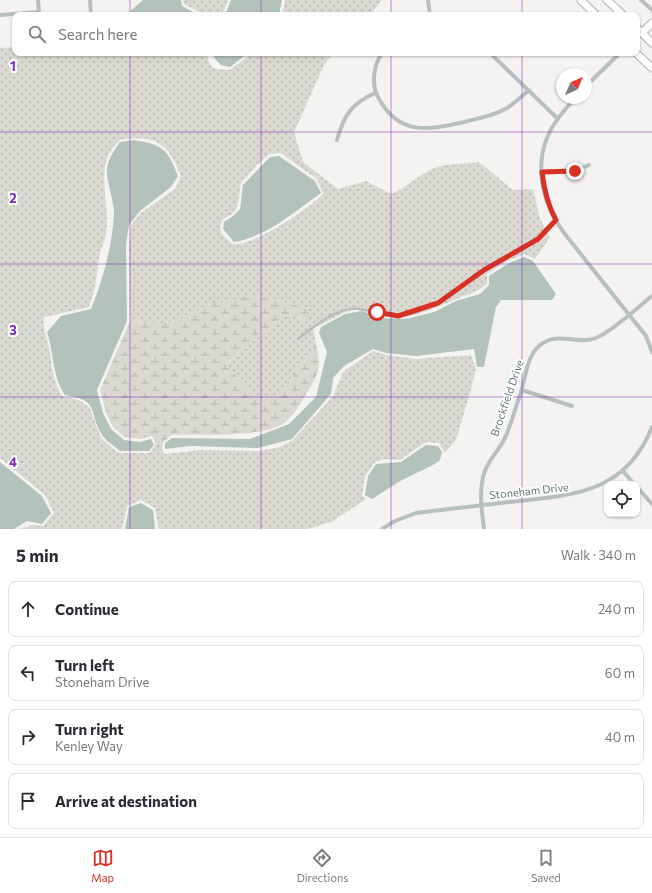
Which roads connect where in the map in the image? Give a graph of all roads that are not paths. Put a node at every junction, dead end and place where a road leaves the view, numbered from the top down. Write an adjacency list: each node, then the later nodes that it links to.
1 (38, 0): 8 (street)
2 (90, 0): 9 (street)
3 (428, 0): 10 (street)
4 (581, 0): 11 (main road)
5 (607, 0): 12 (main road)
6 (641, 0): 7 (street)
7 (652, 10)
8 (39, 12)
9 (91, 12)
10 (430, 12)
11 (593, 12)
12 (620, 12)
13 (12, 14): 14 (street)
14 (0, 15)
15 (652, 24): 16 (main road)
16 (640, 32)
17 (640, 34): 18 (main road)
18 (652, 43)
19 (381, 56): 26 (street)
20 (493, 56): 25 (street)
21 (617, 56): 24 (street)
22 (639, 56): 23 (main road)
23 (652, 68)
24 (592, 80)
25 (528, 90): 26 (street); 28 (street)
26 (375, 93): 29 (street)
27 (570, 104): 28 (street)
28 (558, 118): 31 (street)
29 (337, 140)
30 (589, 165): 31 (street)
31 (542, 172): 32 (street)
32 (556, 220): 34 (street); 35 (lane)
33 (652, 296): 34 (street, Brockfield Drive)
34 (629, 315): 36 (street); 37 (street, Brockfield Drive)
35 (298, 339)
36 (652, 352)
37 (522, 390): 38 (street); 44 (street, Brockfield Drive)
38 (572, 406)
39 (652, 428): 40 (street, Stoneham Drive)
40 (623, 471): 41 (street); 44 (street, Stoneham Drive)
41 (631, 481)
42 (640, 490): 43 (street)
43 (652, 504)
44 (481, 505): 45 (street, Stoneham Drive); 46 (street, Brockfield Drive)
45 (382, 529)
46 (484, 529)

